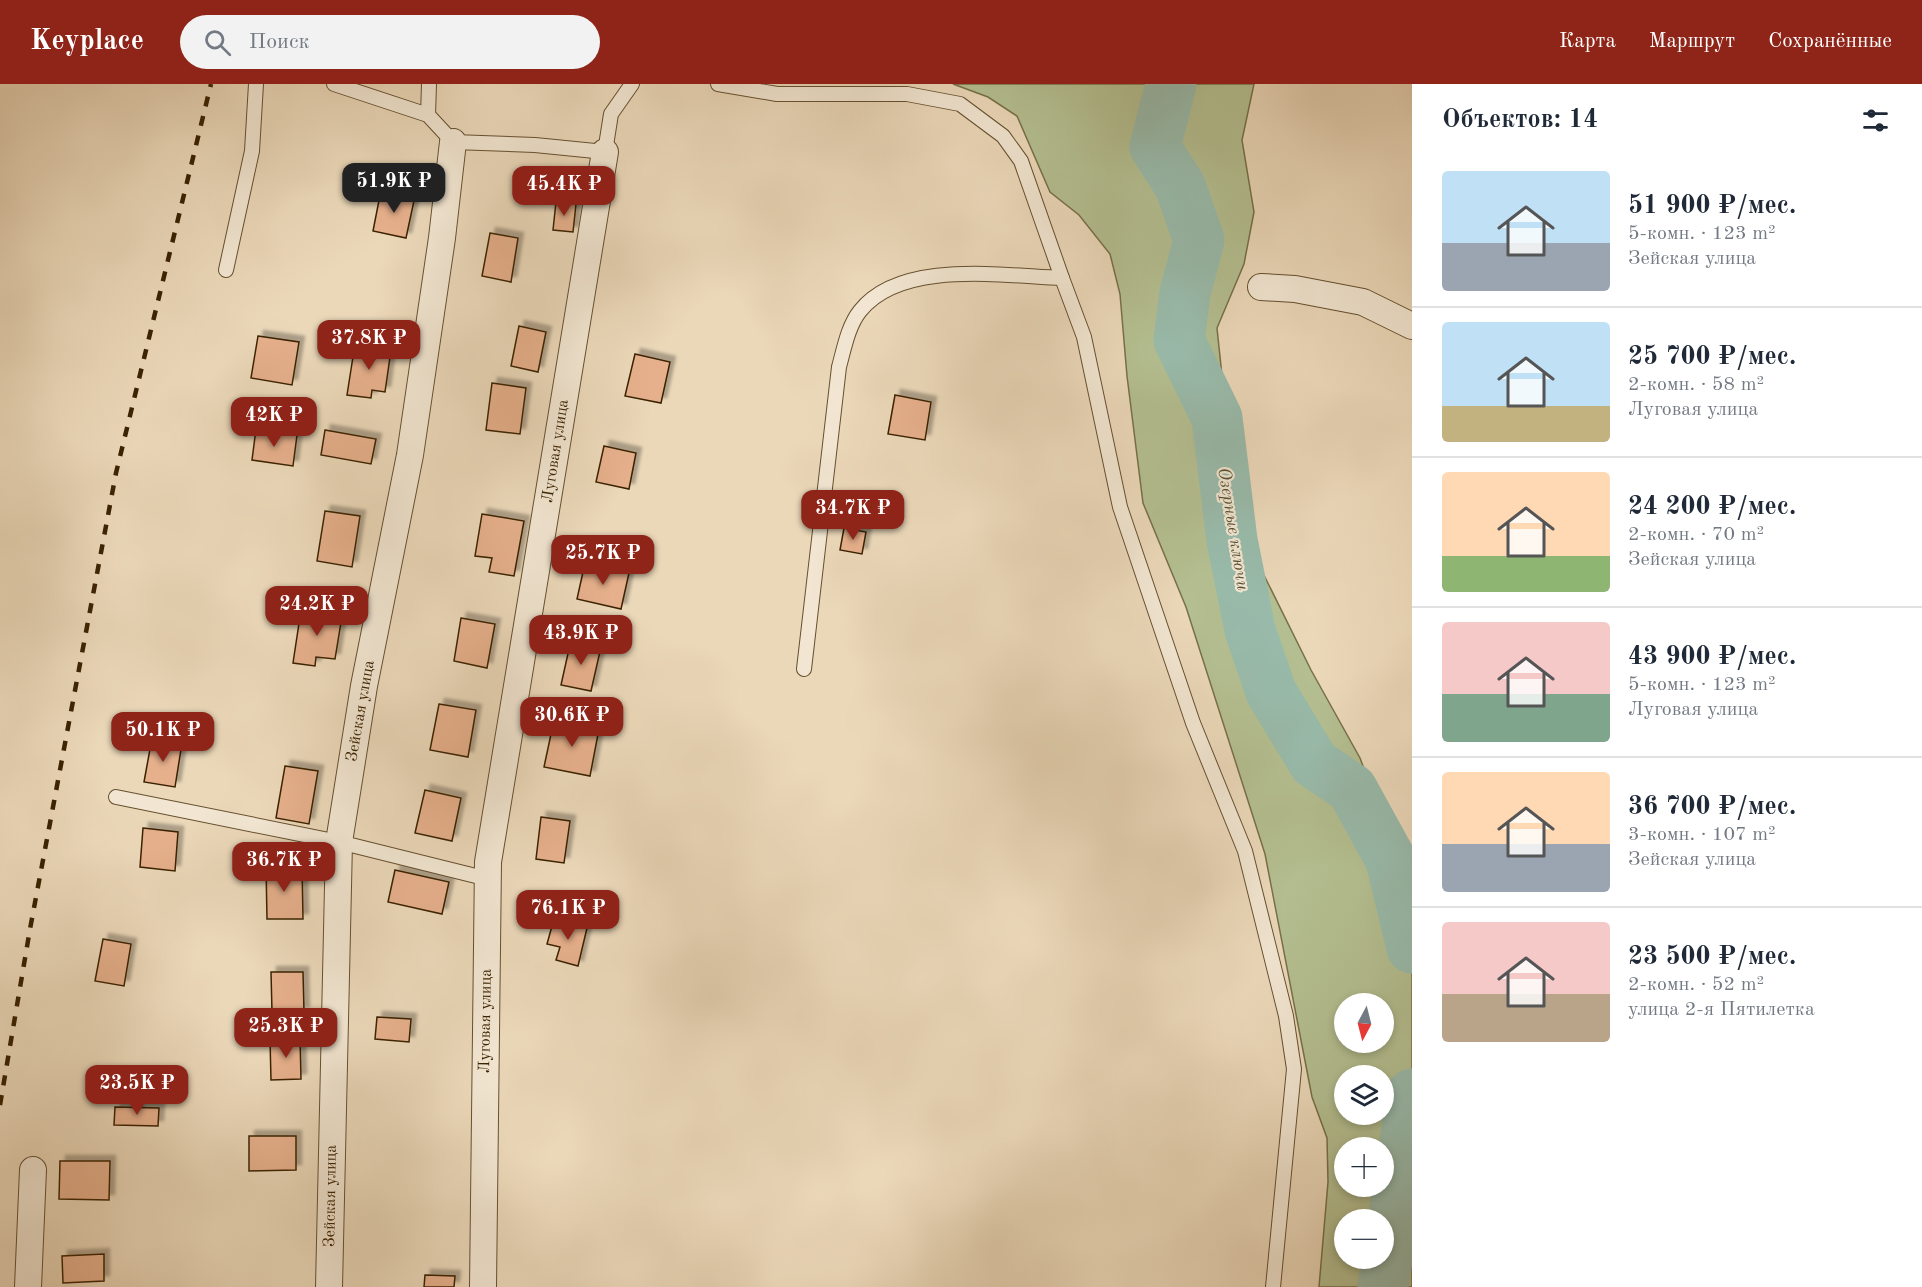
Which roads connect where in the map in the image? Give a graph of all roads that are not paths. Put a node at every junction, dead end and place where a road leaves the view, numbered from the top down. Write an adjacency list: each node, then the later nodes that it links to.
1 (256, 84): 9 (lane)
2 (334, 84): 6 (lane)
3 (429, 84): 6 (lane)
4 (632, 84): 8 (lane)
5 (718, 84): 10 (lane)
6 (428, 115): 7 (lane)
7 (453, 142): 8 (lane); 15 (street, Зейская улица)
8 (605, 152): 16 (street, Луговая улица)
9 (226, 270)
10 (1062, 278): 13 (lane); 21 (lane)
11 (1261, 287): 12 (street)
12 (1412, 326)
13 (804, 669)
14 (116, 797): 15 (lane)
15 (339, 842): 16 (lane); 19 (street, Зейская улица)
16 (488, 879): 20 (street, Луговая улица)
17 (33, 1170): 18 (street)
18 (28, 1287)
19 (329, 1287)
20 (483, 1287)
21 (1273, 1287)

